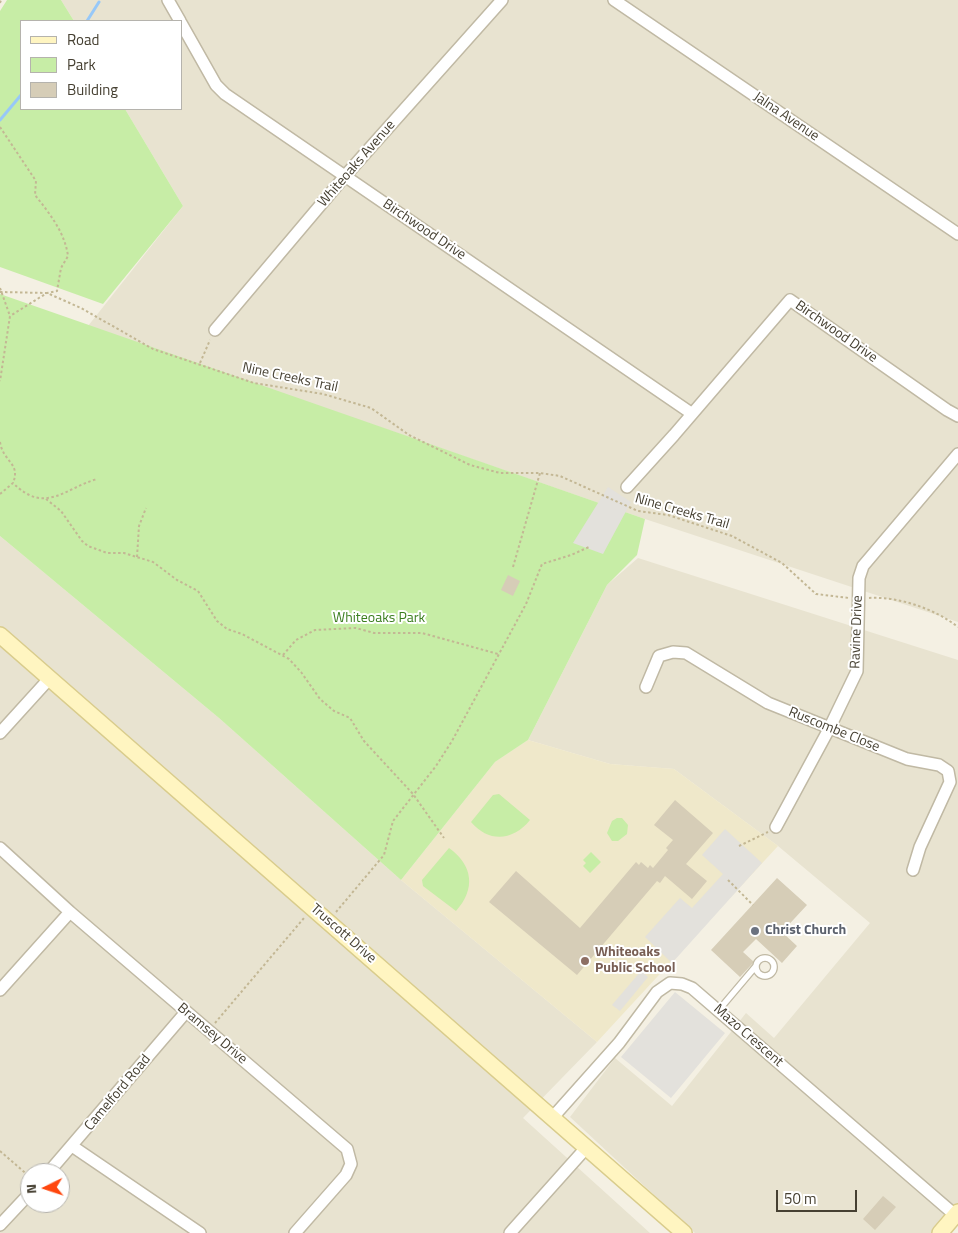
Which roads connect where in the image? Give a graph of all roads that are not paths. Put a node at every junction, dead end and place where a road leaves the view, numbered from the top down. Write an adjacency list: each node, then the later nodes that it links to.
1 (502, 0): 6 (street, Whiteoaks Avenue)
2 (614, 0): 7 (street, Jalna Avenue)
3 (173, 2): 4 (street, Birchwood Drive)
4 (180, 20)
5 (182, 24): 6 (street, Birchwood Drive)
6 (345, 176): 8 (street, Whiteoaks Avenue); 9 (street, Birchwood Drive)
7 (958, 234)
8 (214, 330)
9 (691, 413): 10 (street, Birchwood Drive); 12 (street, Birchwood Drive)
10 (958, 416)
11 (958, 454): 16 (street, Ravine Drive)
12 (627, 487)
13 (0, 635): 14 (street, Truscott Drive)
14 (49, 678): 17 (street); 26 (street, Truscott Drive)
15 (646, 687): 16 (street, Ruscombe Close)
16 (829, 729): 18 (street, Ravine Drive); 20 (street, Ruscombe Close)
17 (0, 733)
18 (776, 827)
19 (0, 848): 21 (street, Bramsey Drive)
20 (913, 870)
21 (70, 912): 23 (street); 25 (street, Bramsey Drive)
22 (756, 966): 24 (lane)
23 (0, 990)
24 (718, 1011): 26 (street, Mazo Crescent); 31 (street, Mazo Crescent)
25 (186, 1012): 27 (street, Camelford Road); 34 (street, Bramsey Drive)
26 (553, 1117): 28 (street, Truscott Drive)
27 (72, 1146): 29 (street, Camelford Road); 33 (street)
28 (586, 1148): 35 (street); 36 (street, Truscott Drive)
29 (57, 1163)
30 (20, 1203): 32 (street)
31 (957, 1214): 37 (street)
32 (0, 1225)
33 (200, 1233)
34 (295, 1233)
35 (510, 1233)
36 (684, 1233)
37 (940, 1233)

